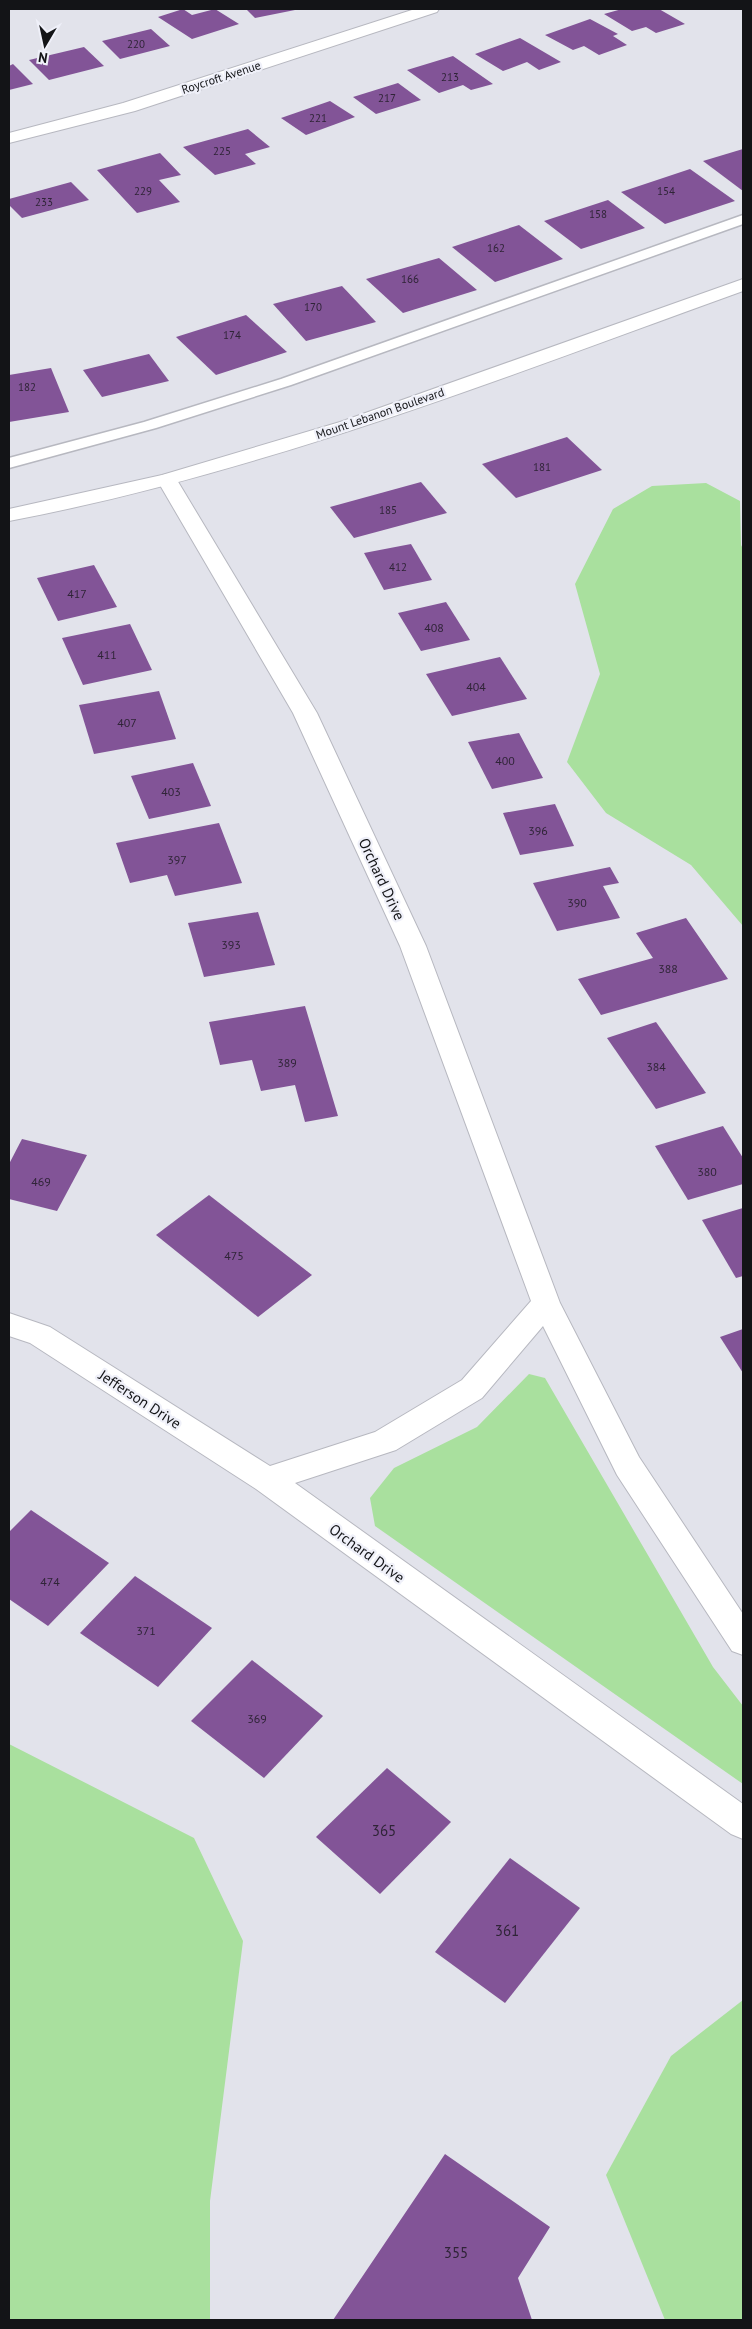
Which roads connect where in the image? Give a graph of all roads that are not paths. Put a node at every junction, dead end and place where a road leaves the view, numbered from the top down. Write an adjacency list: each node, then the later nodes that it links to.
1 (431, 9): 2 (street, Roycroft Avenue)
2 (9, 138)
3 (743, 219): 5 (lane)
4 (743, 285): 6 (street, Mount Lebanon Boulevard)
5 (9, 463)
6 (167, 480): 7 (street, Mount Lebanon Boulevard); 8 (street, Orchard Drive)
7 (9, 515)
8 (546, 1303): 10 (street); 11 (street, Orchard Drive)
9 (9, 1325): 10 (street, Jefferson Drive)
10 (267, 1480): 12 (street, Orchard Drive)
11 (743, 1641)
12 (743, 1823)

